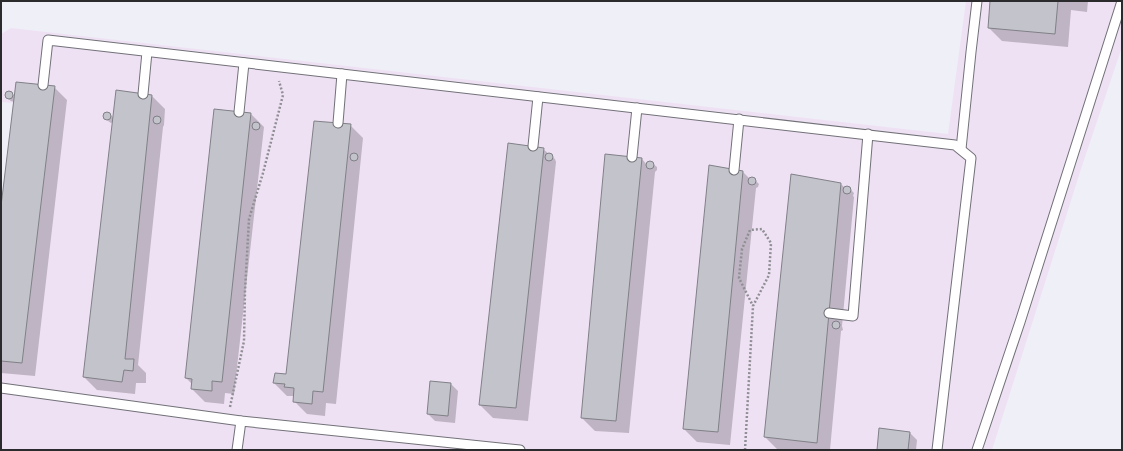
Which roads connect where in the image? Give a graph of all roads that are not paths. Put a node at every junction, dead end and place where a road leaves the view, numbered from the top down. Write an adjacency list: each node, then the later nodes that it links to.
1 (977, 1): 15 (lane)
2 (1122, 1): 24 (lane)
3 (147, 52): 4 (lane); 6 (lane); 7 (lane)
4 (244, 63): 5 (lane); 10 (lane)
5 (342, 74): 8 (lane); 12 (lane)
6 (43, 86)
7 (143, 94)
8 (538, 97): 9 (lane); 14 (lane)
9 (637, 108): 11 (lane); 16 (lane)
10 (239, 112)
11 (739, 119): 13 (lane); 17 (lane)
12 (338, 123)
13 (868, 134): 15 (lane); 18 (lane)
14 (533, 146)
15 (961, 149): 23 (lane)
16 (632, 157)
17 (734, 170)
18 (829, 313)
19 (1, 388): 20 (lane)
20 (241, 421): 21 (lane); 22 (lane)
21 (237, 450)
22 (520, 450)
23 (937, 450)
24 (977, 450)

